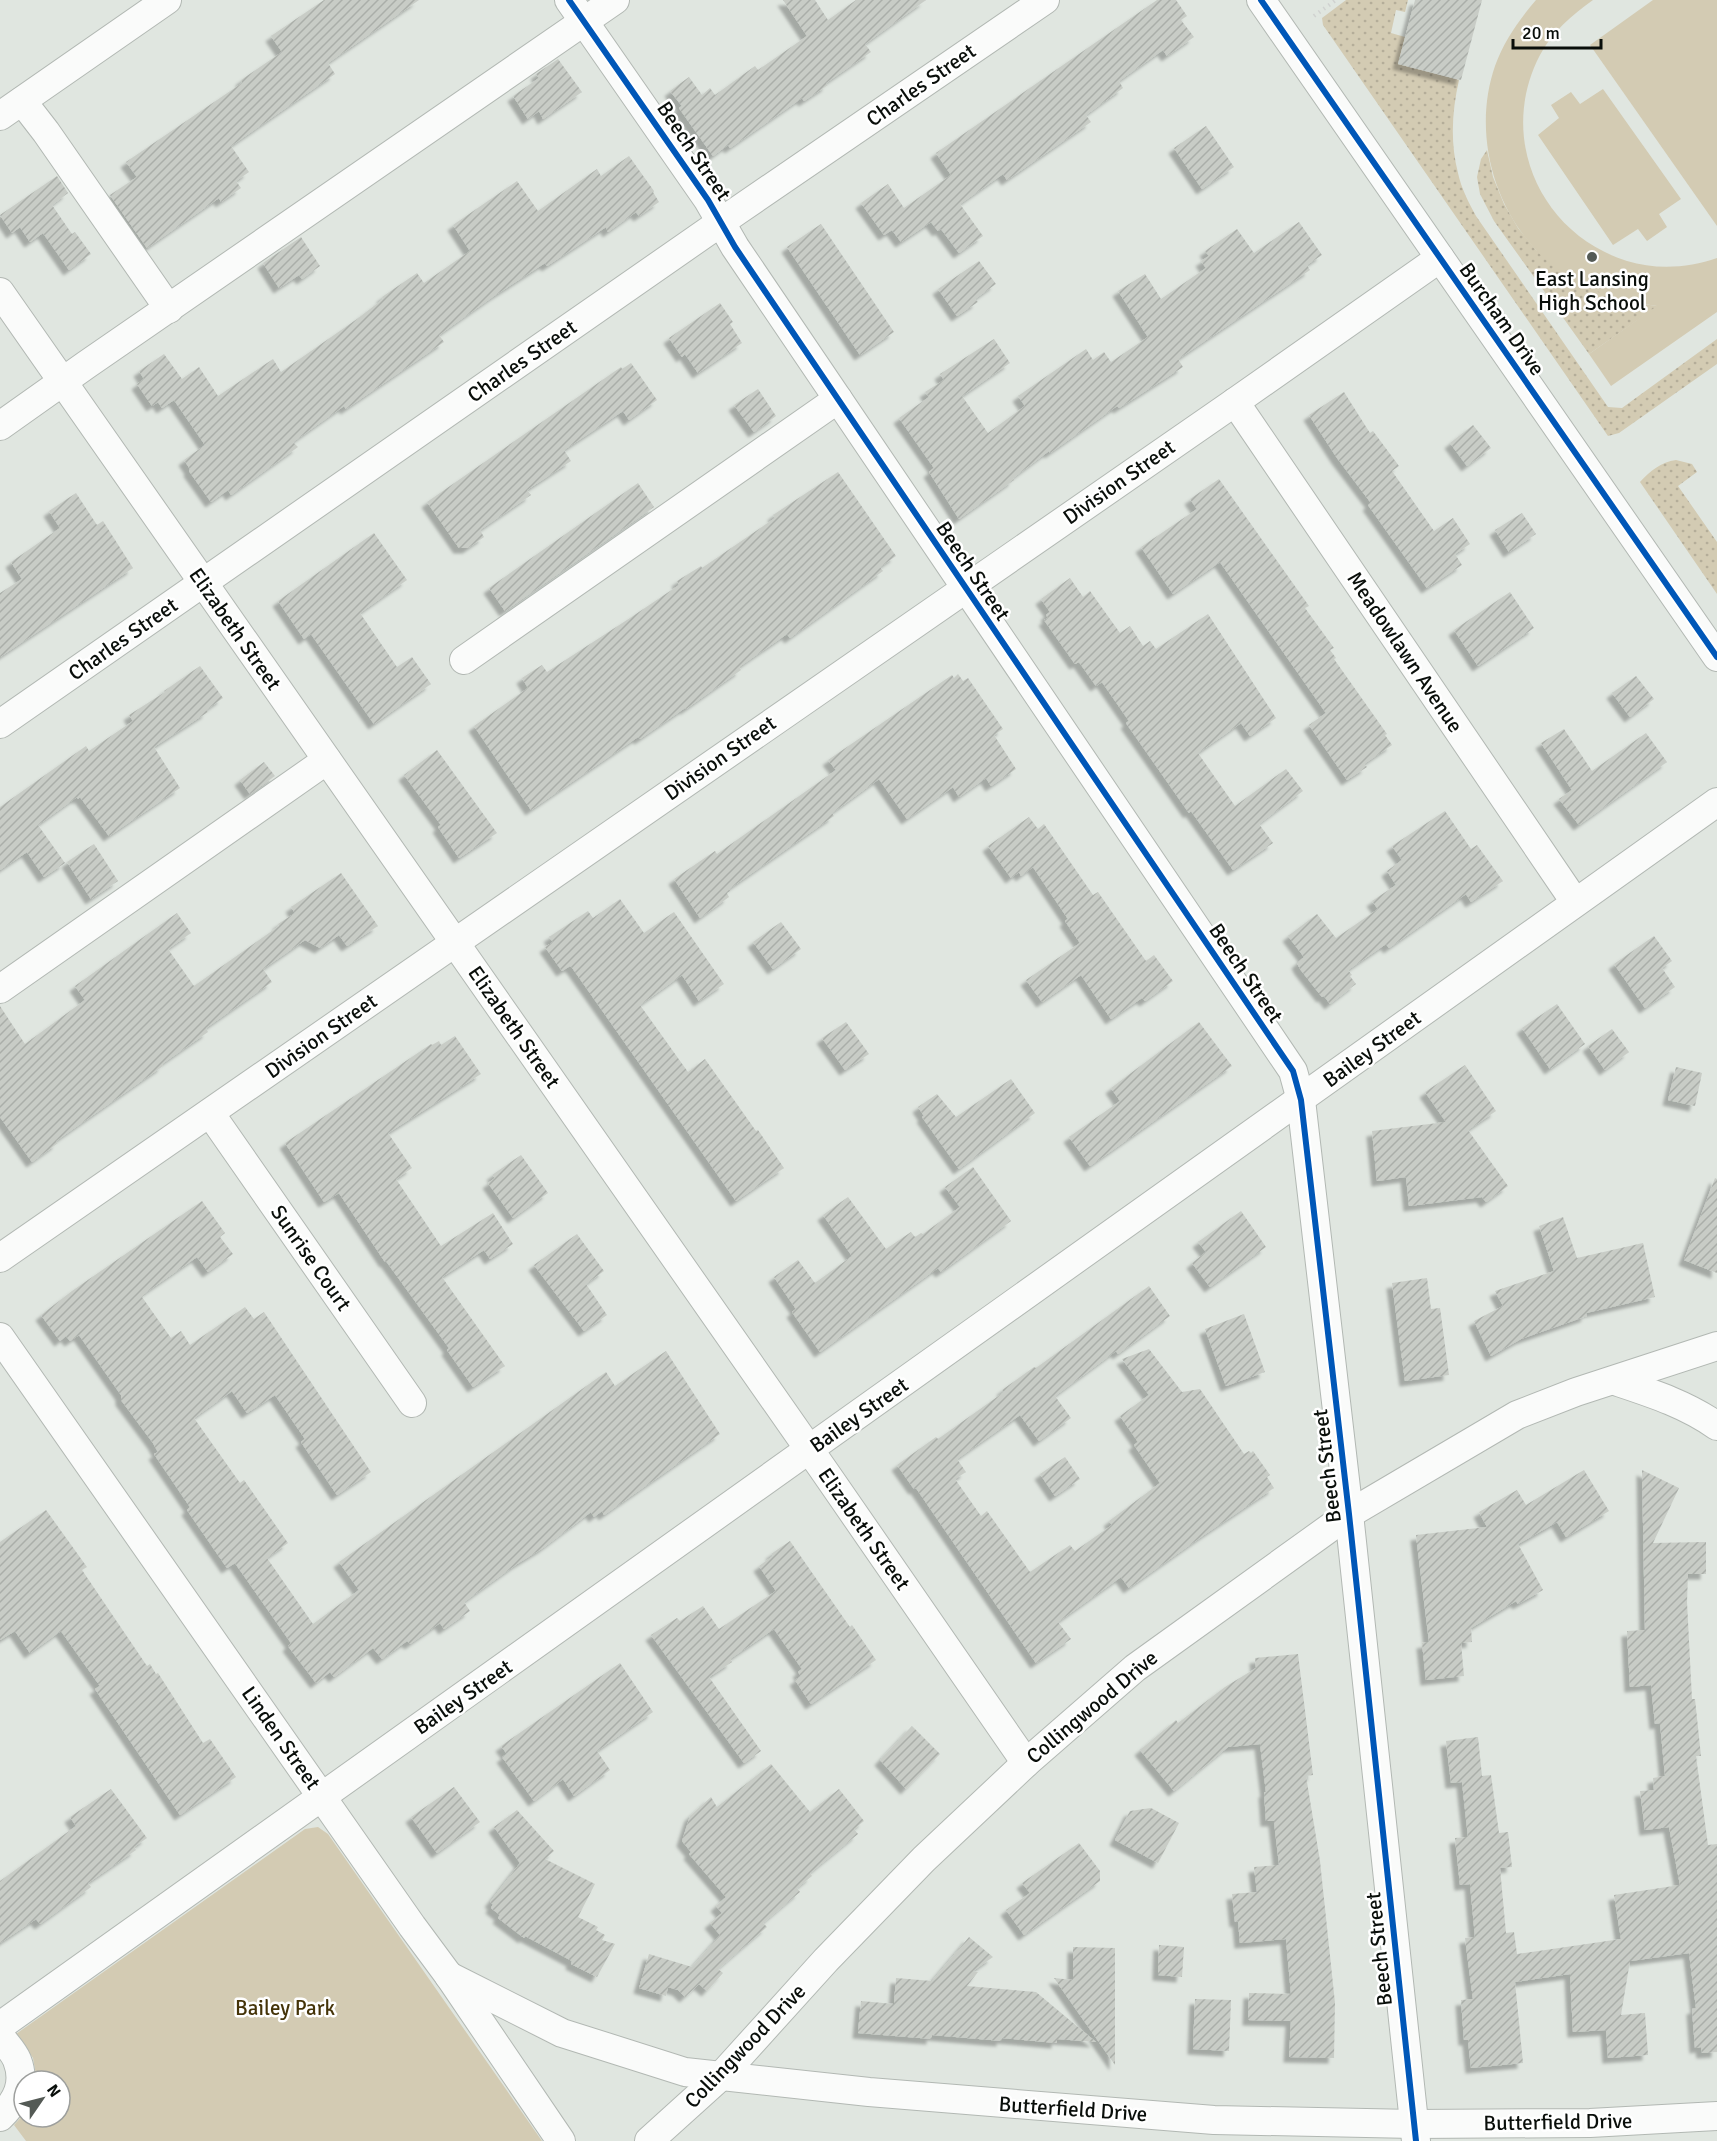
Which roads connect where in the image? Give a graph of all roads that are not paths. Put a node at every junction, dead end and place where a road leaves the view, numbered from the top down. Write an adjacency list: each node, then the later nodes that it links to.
1 (166, 0): 6 (street)
2 (615, 0): 5 (street)
3 (1045, 0): 7 (street, Charles Street)
4 (1261, 0): 8 (street, Burcham Drive)
5 (577, 11): 7 (street, Beech Street); 10 (street)
6 (11, 108): 10 (street)
7 (721, 222): 12 (street, Beech Street); 15 (street, Charles Street)
8 (1440, 258): 13 (street, Division Street); 17 (street, Burcham Drive)
9 (0, 292): 11 (street, Elizabeth Street)
10 (169, 309): 11 (street)
11 (63, 383): 14 (street); 15 (street, Elizabeth Street)
12 (838, 399): 16 (street, Beech Street); 18 (street)
13 (1235, 402): 16 (street, Division Street); 22 (street, Meadowlawn Avenue)
14 (0, 426)
15 (204, 583): 19 (street, Charles Street); 20 (street, Elizabeth Street)
16 (964, 588): 23 (street, Division Street); 25 (street, Beech Street)
17 (1717, 657)
18 (464, 660)
19 (0, 724)
20 (327, 760): 23 (street, Elizabeth Street); 24 (street)
21 (1717, 802): 22 (street, Bailey Street)
22 (1575, 902): 25 (street, Bailey Street)
23 (455, 942): 26 (street, Division Street); 33 (street, Elizabeth Street)
24 (0, 989)
25 (1301, 1100): 33 (street, Bailey Street); 34 (street, Beech Street)
26 (210, 1113): 27 (street, Division Street); 31 (street, Sunrise Court)
27 (0, 1258)
28 (0, 1337): 36 (street, Linden Street)
29 (1717, 1346): 30 (street, Collingwood Drive)
30 (1615, 1381): 32 (street); 34 (street, Collingwood Drive)
31 (412, 1403)
32 (1717, 1426)
33 (810, 1449): 35 (street, Elizabeth Street); 36 (street, Bailey Street)
34 (1349, 1514): 35 (street, Collingwood Drive); 43 (street, Beech Street)
35 (1026, 1763): 40 (street, Collingwood Drive)
36 (322, 1797): 37 (street, Linden Street); 38 (street, Bailey Street)
37 (449, 1976): 40 (street, Butterfield Drive); 44 (street, Linden Street)
38 (0, 2026)
39 (0, 2036): 41 (street)
40 (722, 2075): 43 (street, Butterfield Drive); 45 (street, Collingwood Drive)
41 (0, 2116)
42 (1717, 2116): 43 (street, Butterfield Drive)
43 (1415, 2132)
44 (561, 2141)
45 (649, 2141)

